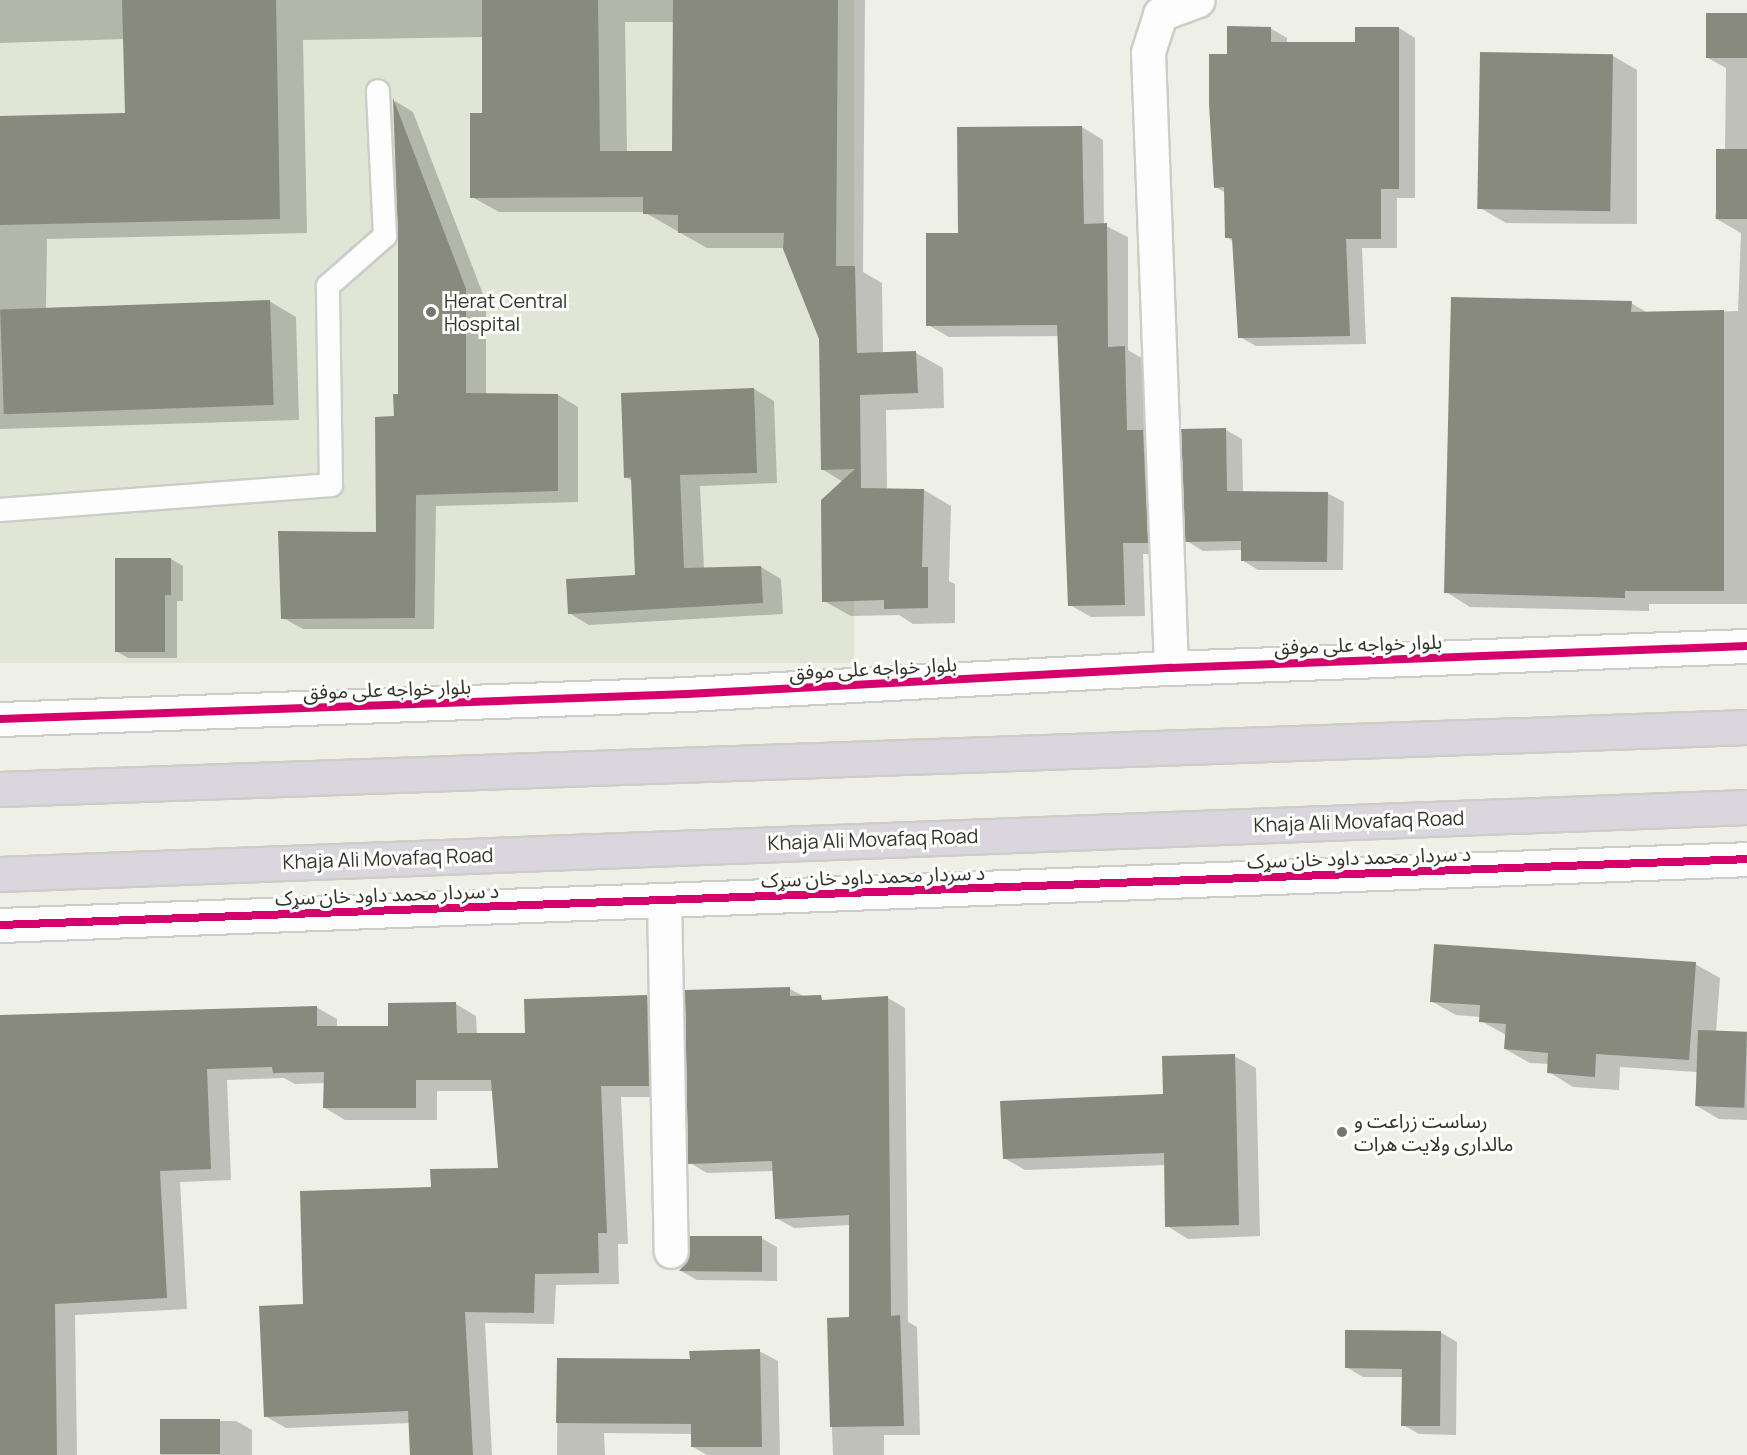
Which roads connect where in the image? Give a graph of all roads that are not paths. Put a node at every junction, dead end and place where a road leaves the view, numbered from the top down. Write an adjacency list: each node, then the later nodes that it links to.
1 (1198, 0): 5 (street)
2 (378, 91): 3 (lane)
3 (0, 510)
4 (1747, 646): 5 (street, بلوار خواجه علی موفق)
5 (1171, 668): 6 (street, بلوار خواجه علی موفق)
6 (0, 719)
7 (1747, 727): 8 (highway)
8 (0, 789)
9 (1747, 807): 11 (highway, Khaja Ali Movafaq Road)
10 (1747, 859): 12 (street, د سردار محمد داود خان سړک)
11 (0, 874)
12 (664, 900): 13 (street, د سردار محمد داود خان سړک); 14 (street)
13 (0, 925)
14 (671, 1251)

